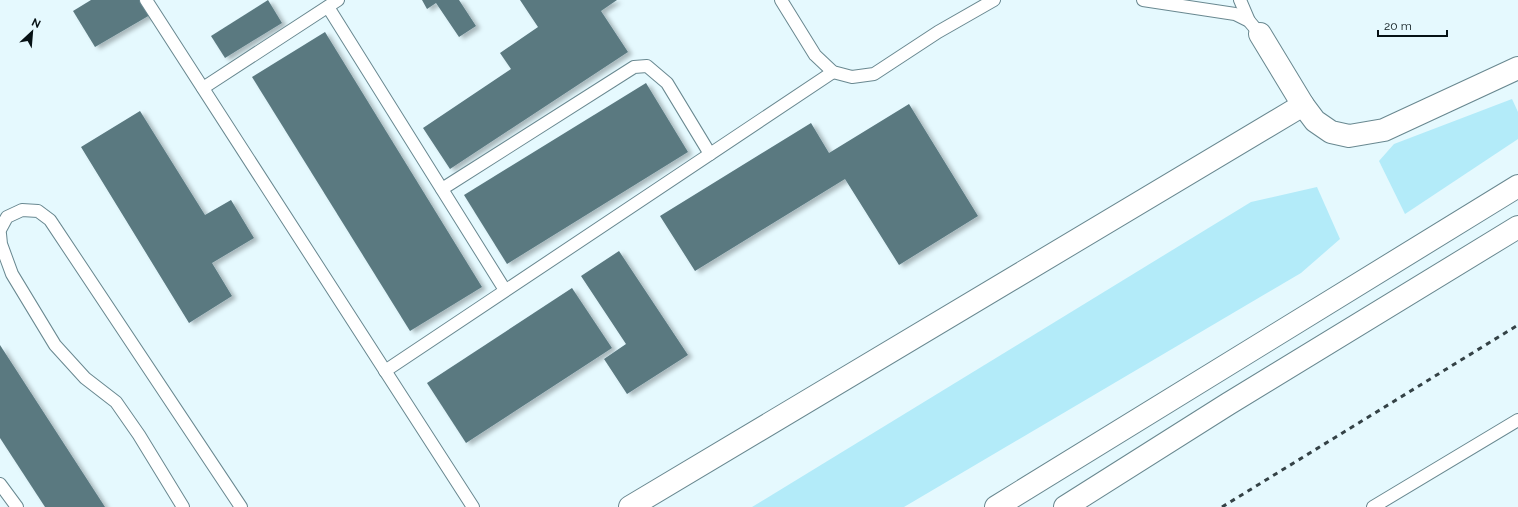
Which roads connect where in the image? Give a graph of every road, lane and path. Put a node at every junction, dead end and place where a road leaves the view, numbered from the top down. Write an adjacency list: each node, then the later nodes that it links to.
1 (146, 0): 11 (lane)
2 (338, 0): 7 (lane)
3 (781, 0): 10 (lane)
4 (994, 0): 10 (lane)
5 (1143, 0): 8 (lane)
6 (1240, 0): 8 (lane)
7 (328, 7): 11 (lane); 15 (lane)
8 (1255, 28): 12 (main road)
9 (1518, 68): 12 (main road)
10 (834, 72): 13 (lane)
11 (203, 88): 20 (lane)
12 (1303, 105): 27 (main road)
13 (710, 154): 15 (lane); 19 (lane)
14 (1518, 186): 28 (main road)
15 (442, 189): 19 (lane)
16 (1518, 227): 29 (main road)
17 (0, 230): 25 (lane)
18 (0, 234): 24 (lane)
19 (505, 290): 20 (lane)
20 (385, 371): 26 (lane)
21 (1518, 420): 30 (lane)
22 (0, 484): 23 (lane)
23 (17, 507)
24 (183, 507)
25 (241, 507)
26 (473, 507)
27 (630, 507)
28 (996, 507)
29 (1065, 507)
30 (1373, 507)

